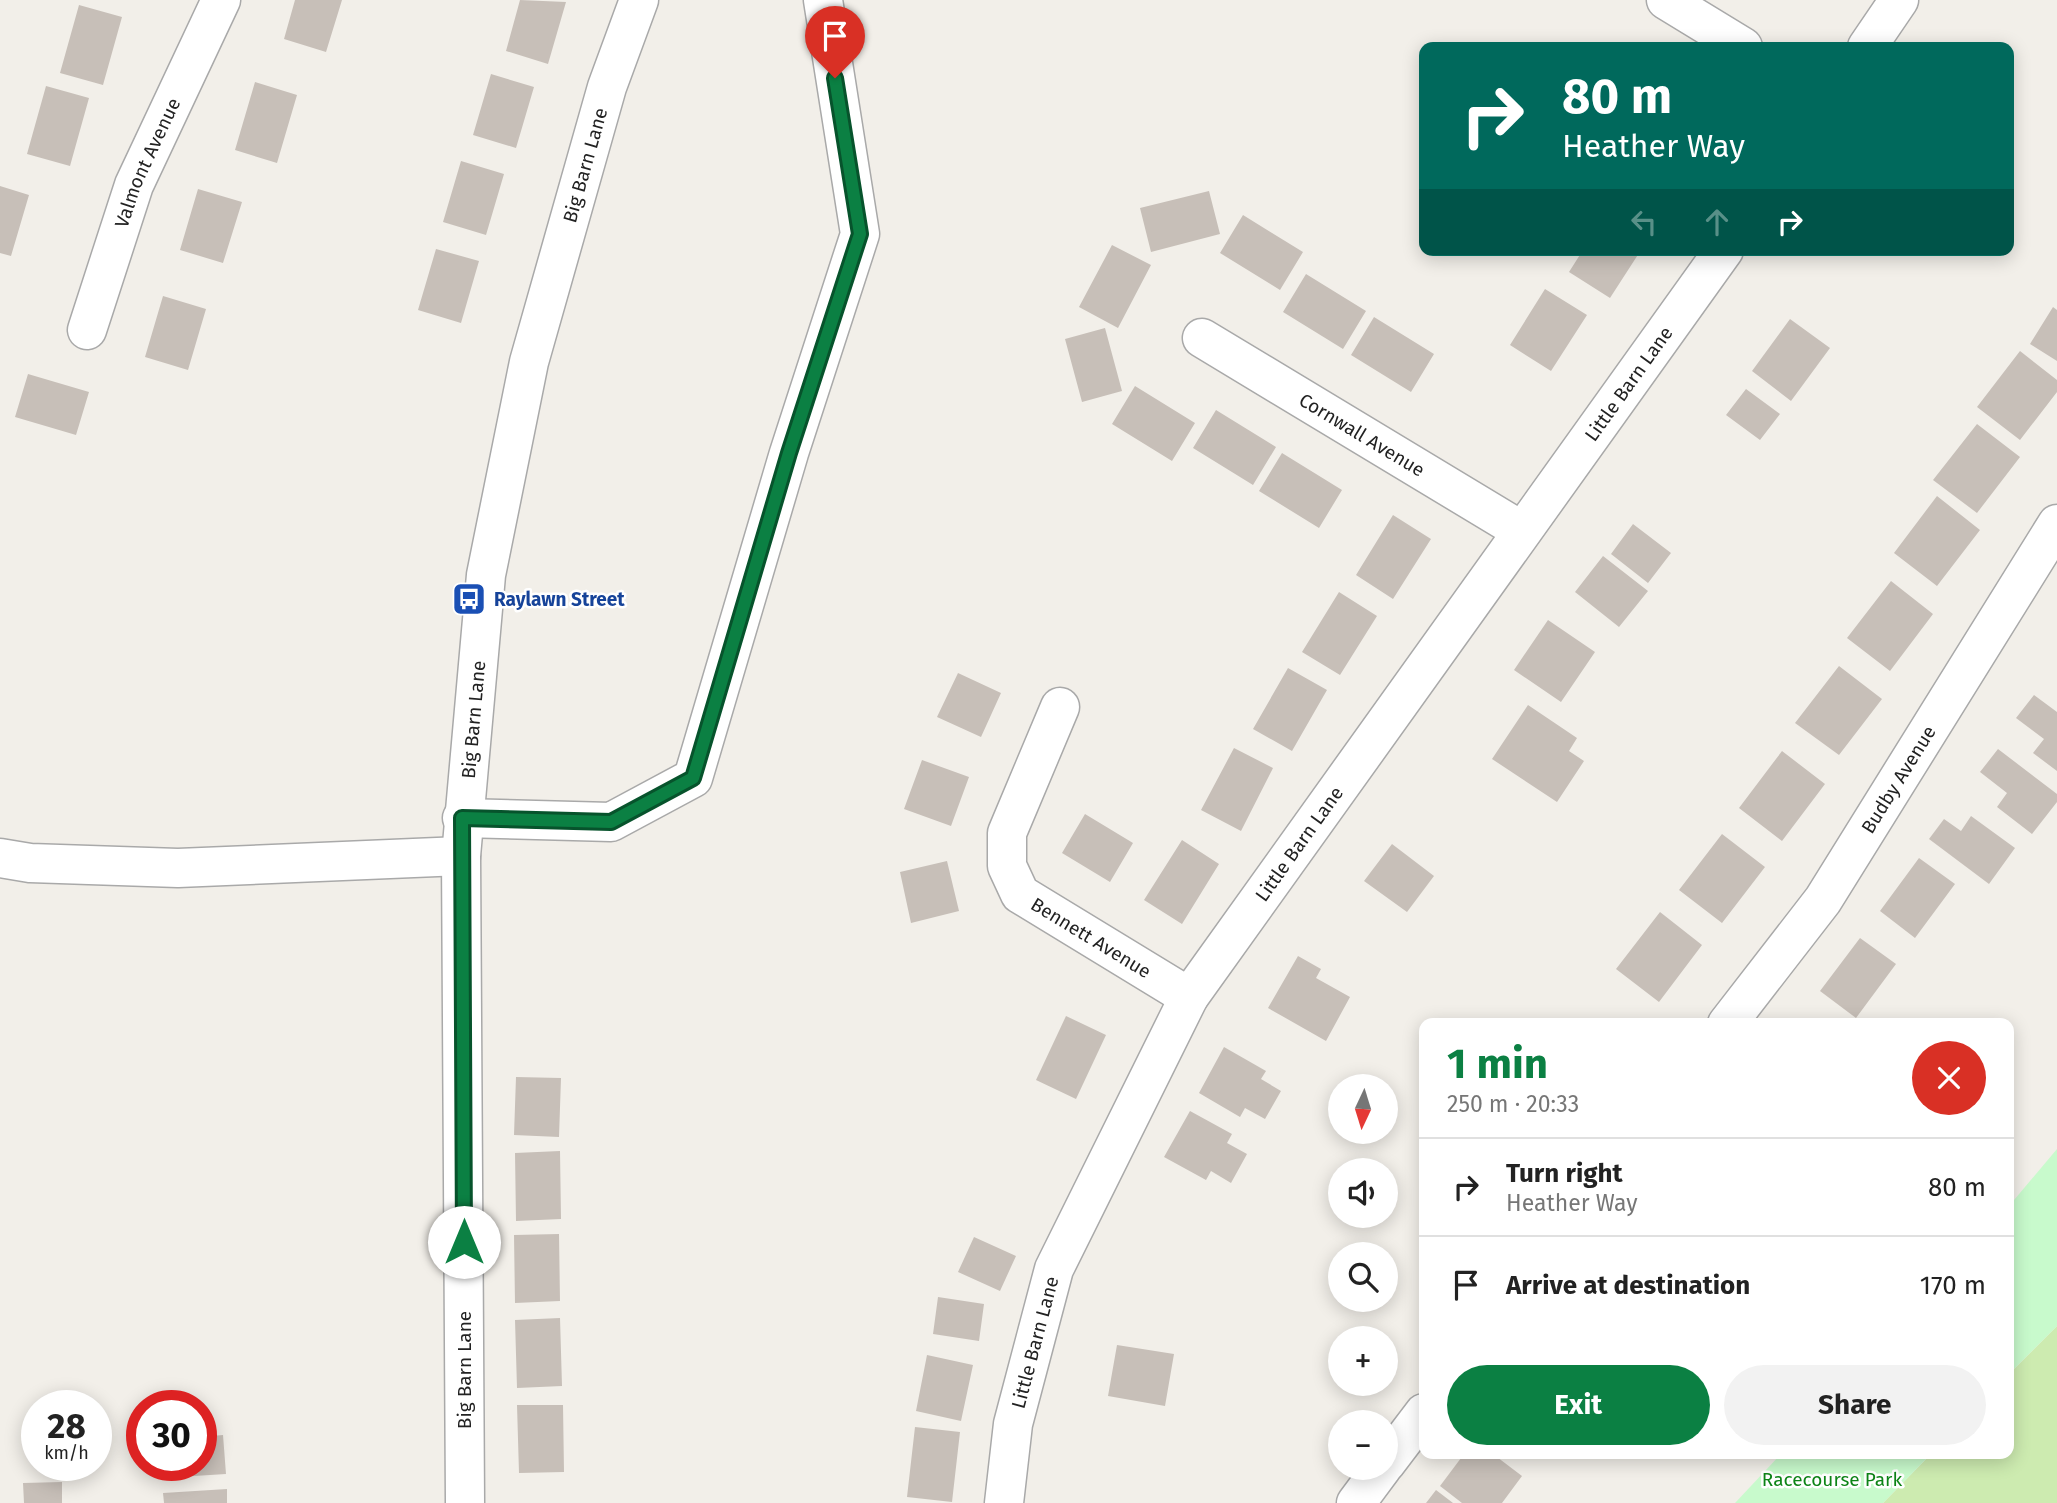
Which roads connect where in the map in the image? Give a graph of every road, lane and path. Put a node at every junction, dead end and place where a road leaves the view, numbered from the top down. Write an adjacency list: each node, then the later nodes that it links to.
1 (221, 0): 9 (street, Valmont Avenue)
2 (639, 0): 14 (street, Big Barn Lane)
3 (823, 0): 14 (street)
4 (1666, 0): 6 (street)
5 (1899, 0): 7 (street)
6 (1735, 42)
7 (1870, 42)
8 (1720, 256): 12 (street, Little Barn Lane)
9 (87, 330)
10 (1202, 338): 12 (street, Cornwall Avenue)
11 (2057, 524): 18 (street, Budby Avenue)
12 (1522, 531): 17 (street, Little Barn Lane)
13 (1060, 707): 17 (street, Bennett Avenue)
14 (462, 818): 15 (street, Big Barn Lane)
15 (461, 856): 16 (street); 22 (street, Big Barn Lane)
16 (0, 858)
17 (1189, 997): 23 (street, Little Barn Lane)
18 (1732, 1018)
19 (1419, 1420): 20 (street)
20 (1398, 1447)
21 (1373, 1480): 24 (street)
22 (466, 1503)
23 (1004, 1503)
24 (1356, 1503)

